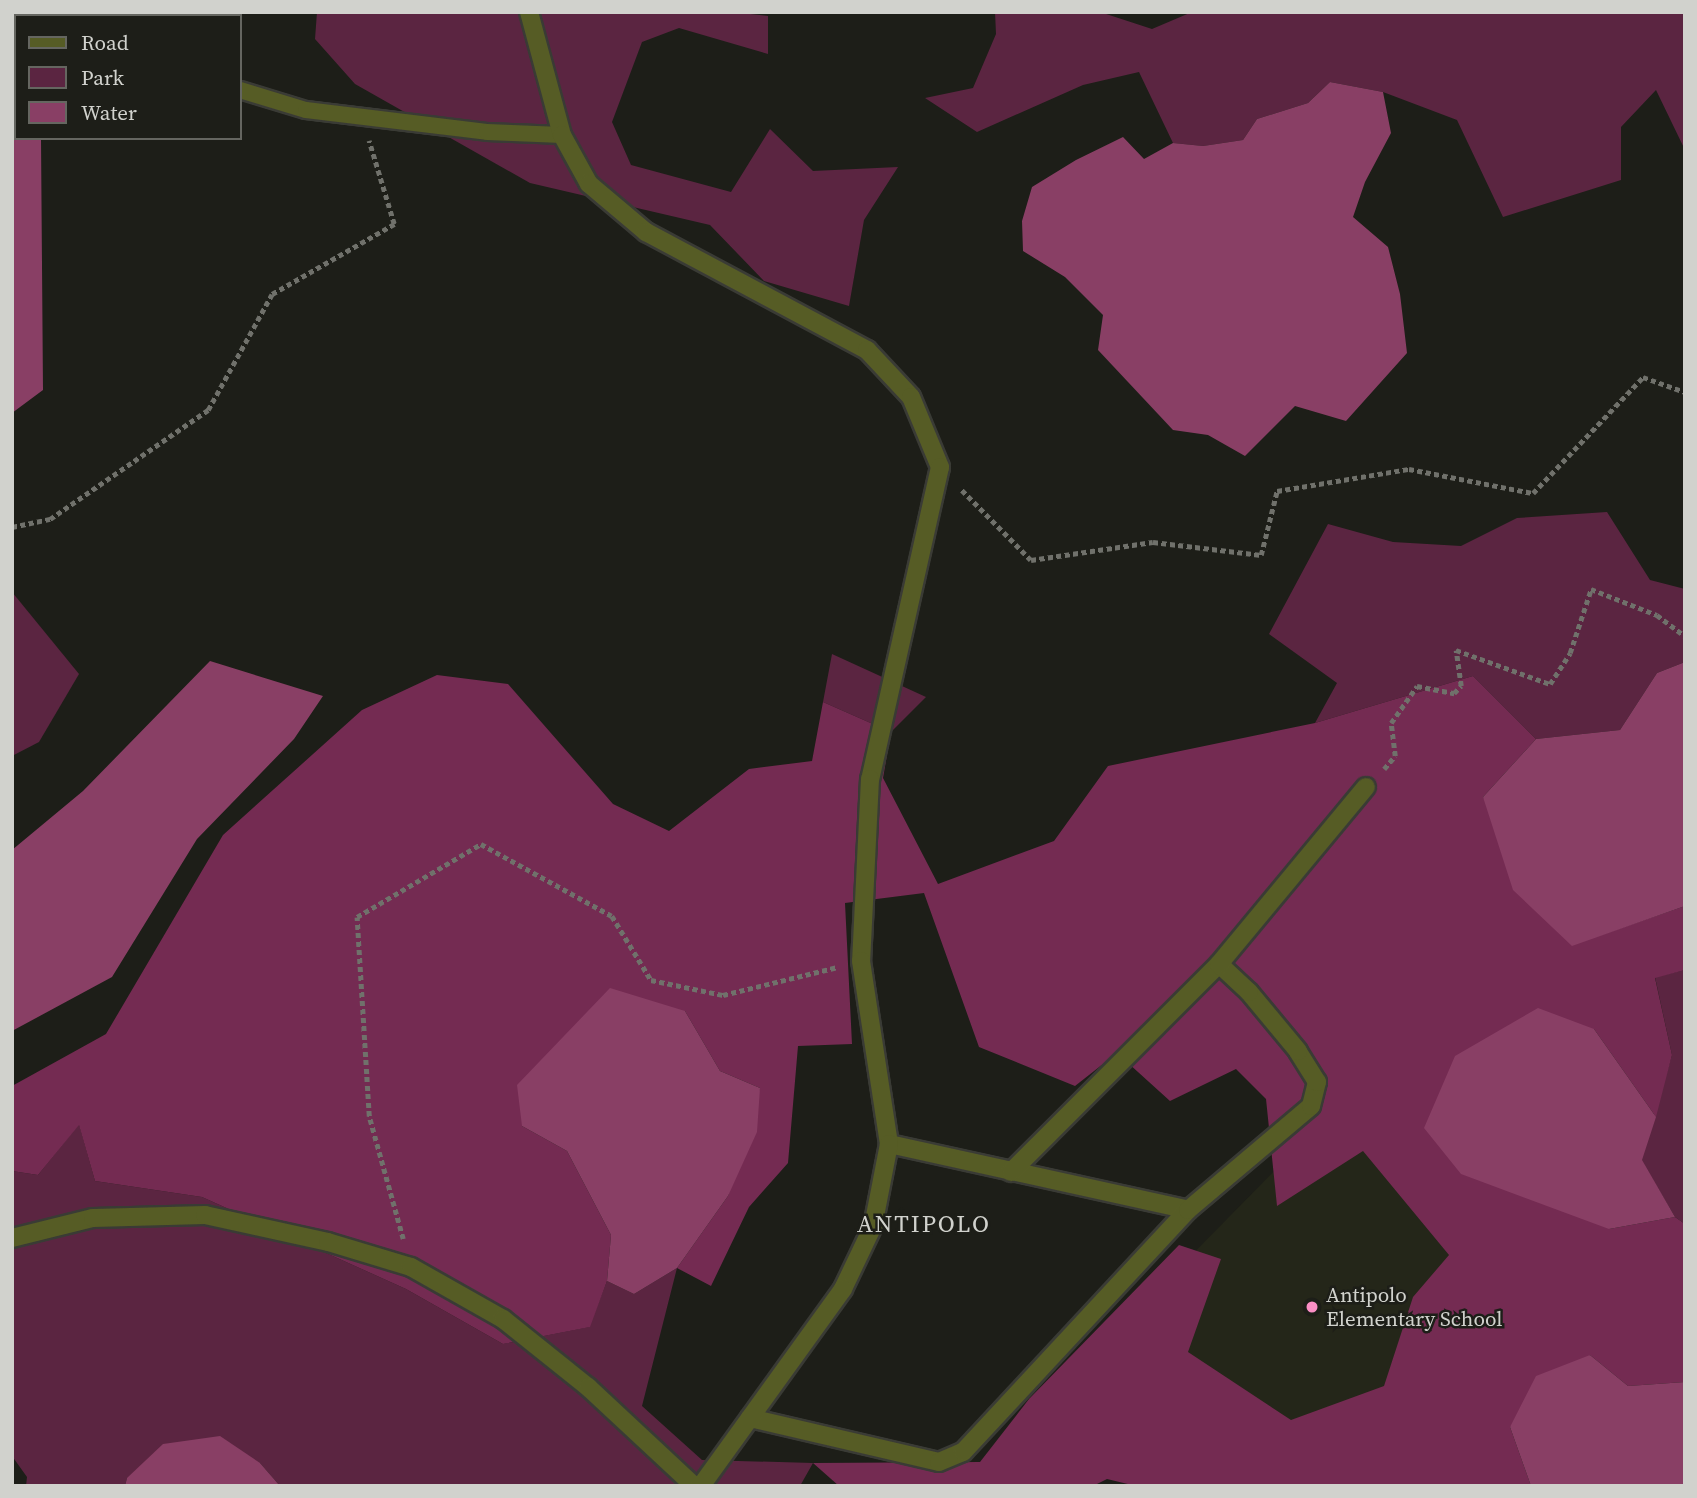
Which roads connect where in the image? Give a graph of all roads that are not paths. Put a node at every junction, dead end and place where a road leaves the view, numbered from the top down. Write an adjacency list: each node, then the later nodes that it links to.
1 (529, 12): 3 (street)
2 (242, 91): 3 (lane)
3 (562, 135): 6 (street)
4 (1366, 788): 5 (street)
5 (1219, 964): 7 (street); 8 (street)
6 (889, 1144): 7 (street); 10 (street)
7 (1011, 1172): 8 (street)
8 (1188, 1210): 10 (street)
9 (12, 1238): 11 (street)
10 (750, 1418): 12 (street)
11 (694, 1486)
12 (701, 1486)

